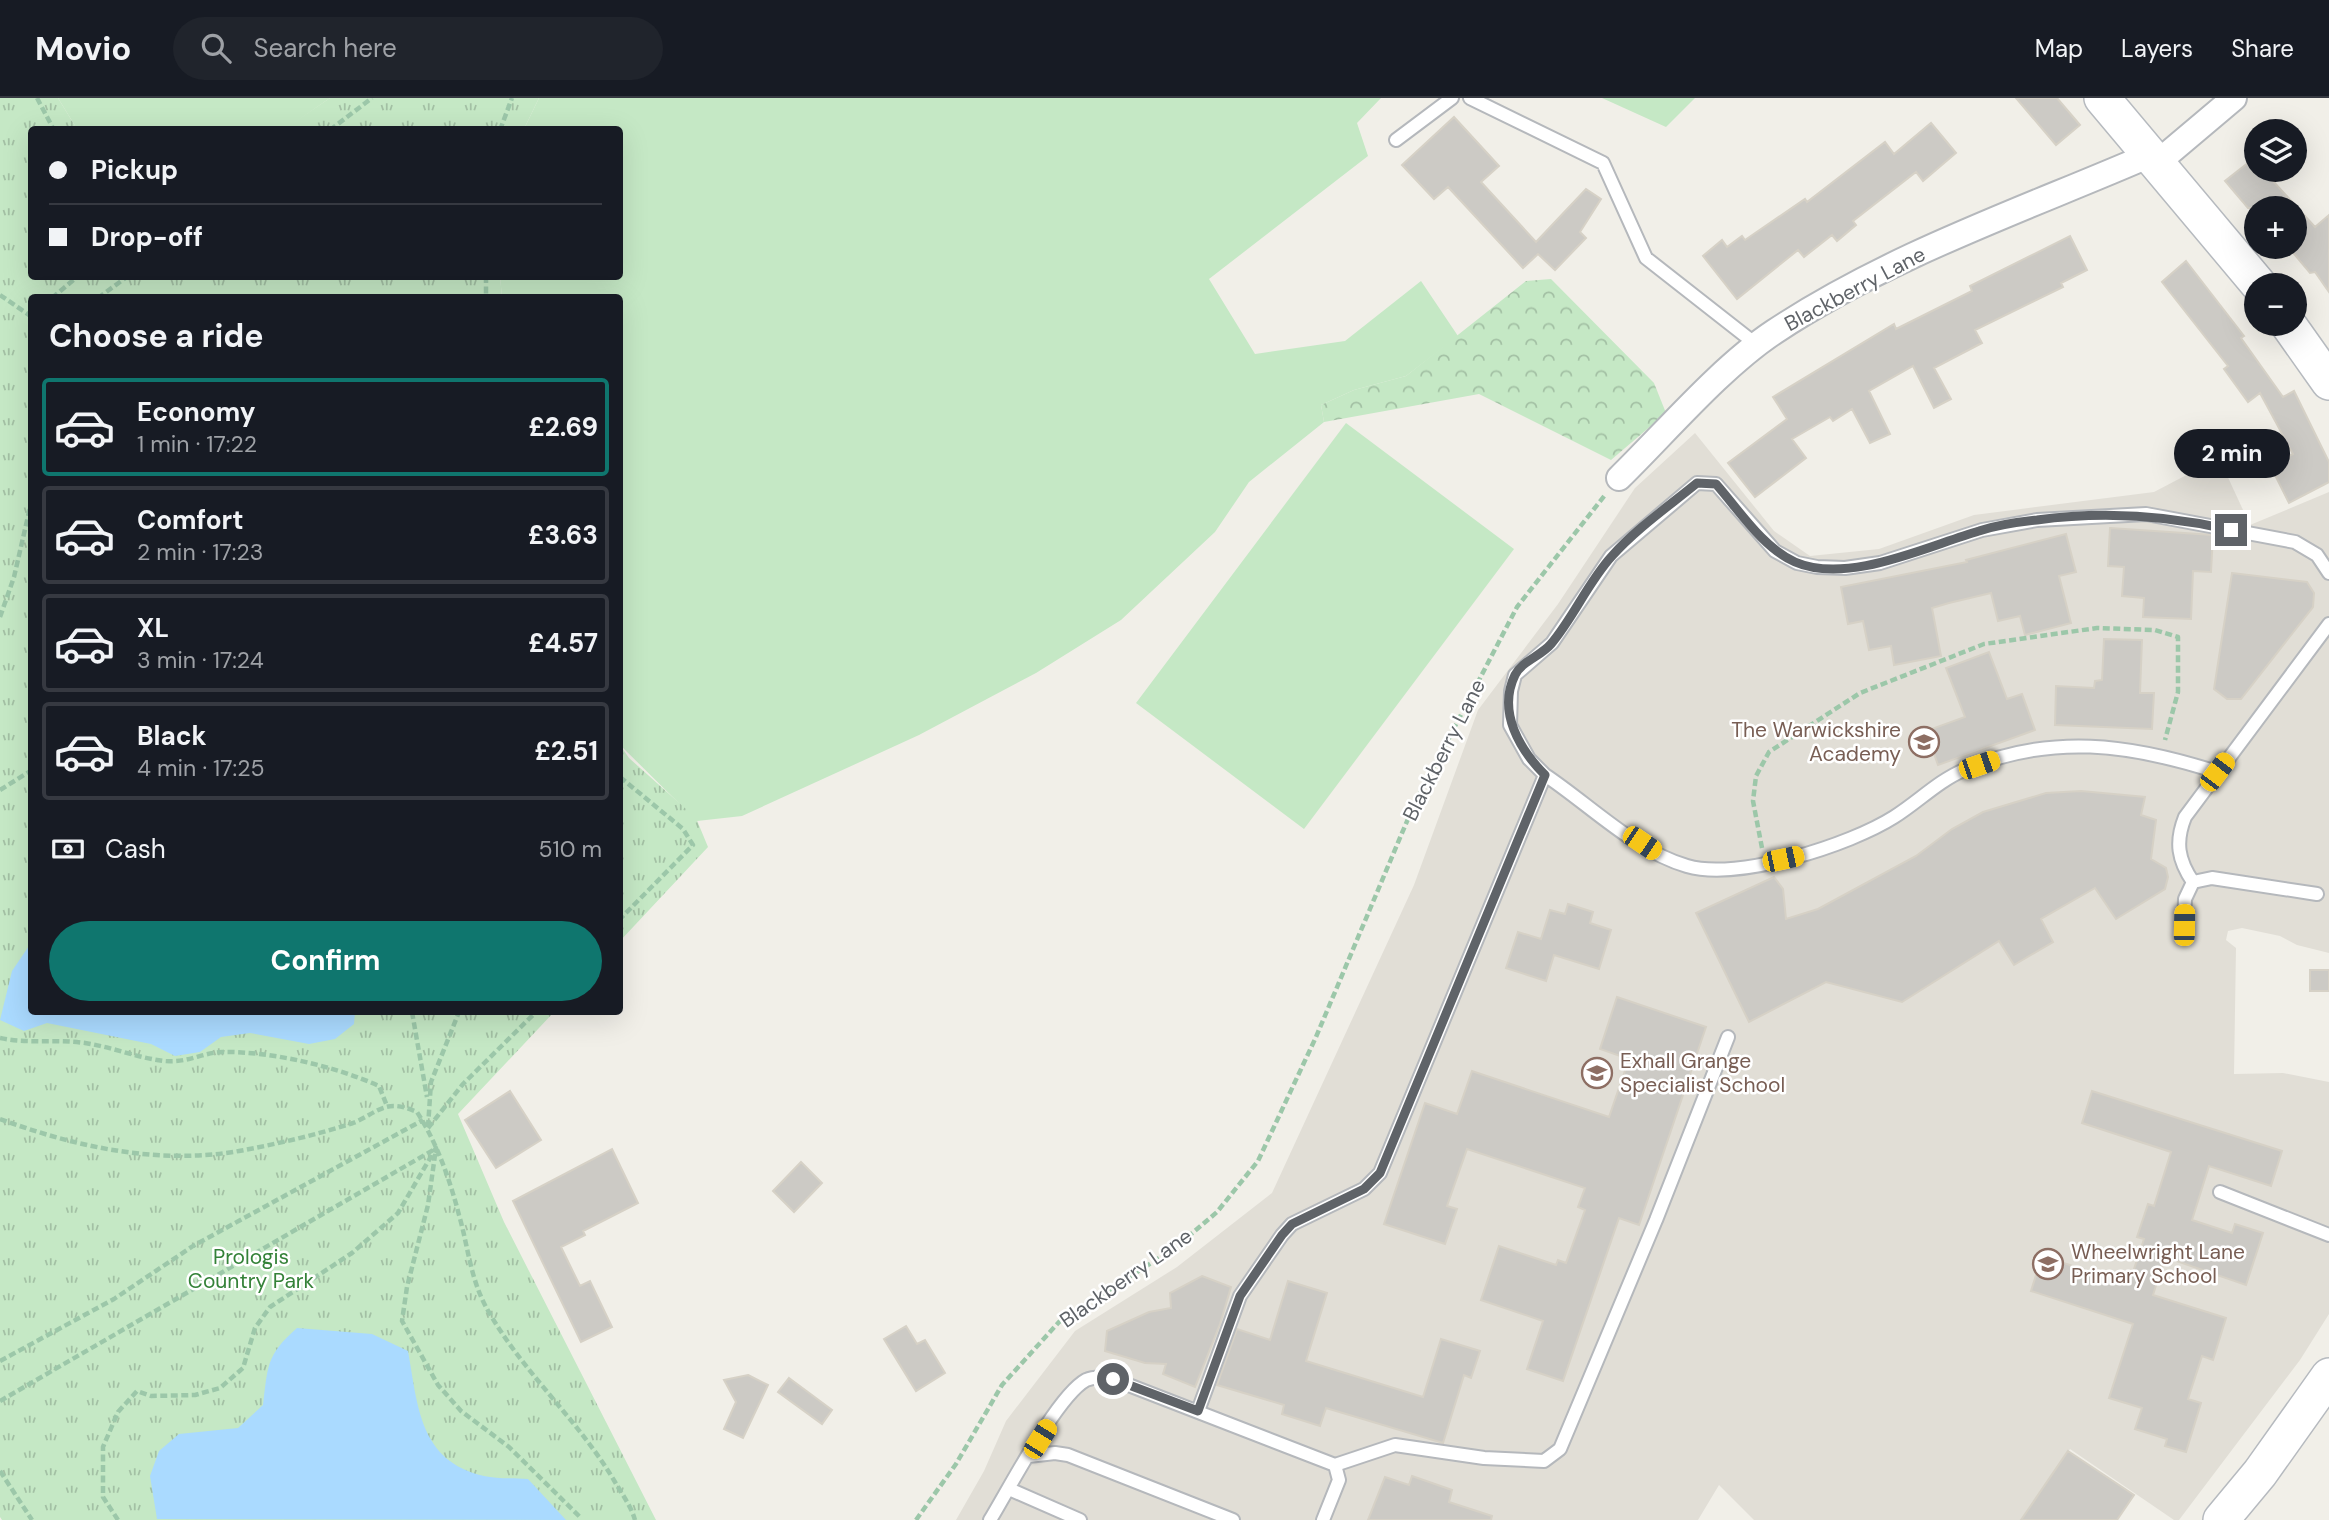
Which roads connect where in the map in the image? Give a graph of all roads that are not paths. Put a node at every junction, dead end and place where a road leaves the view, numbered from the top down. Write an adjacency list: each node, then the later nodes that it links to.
1 (1452, 98): 5 (lane)
2 (1470, 98): 9 (lane)
3 (2102, 98): 6 (street)
4 (2234, 98): 6 (street, Blackberry Lane)
5 (1396, 140)
6 (2154, 159): 7 (street); 9 (street, Blackberry Lane)
7 (2249, 273)
8 (2296, 336): 10 (street)
9 (1757, 345): 11 (street, Blackberry Lane)
10 (2329, 382)
11 (1619, 478)
12 (2329, 573): 15 (lane)
13 (2329, 624): 14 (lane)
14 (2217, 772): 15 (lane); 16 (lane)
15 (1545, 775): 23 (lane)
16 (2193, 882): 17 (lane); 18 (lane)
17 (2317, 894)
18 (2184, 925)
19 (1728, 1037): 25 (lane)
20 (2220, 1192): 21 (lane)
21 (2329, 1235)
22 (2329, 1377): 31 (street)
23 (1198, 1411): 24 (lane); 25 (lane)
24 (1029, 1456): 26 (lane); 29 (lane)
25 (1335, 1465): 30 (lane)
26 (1009, 1489): 27 (lane); 28 (lane)
27 (990, 1520)
28 (1080, 1520)
29 (1233, 1520)
30 (1323, 1520)
31 (2221, 1520)

